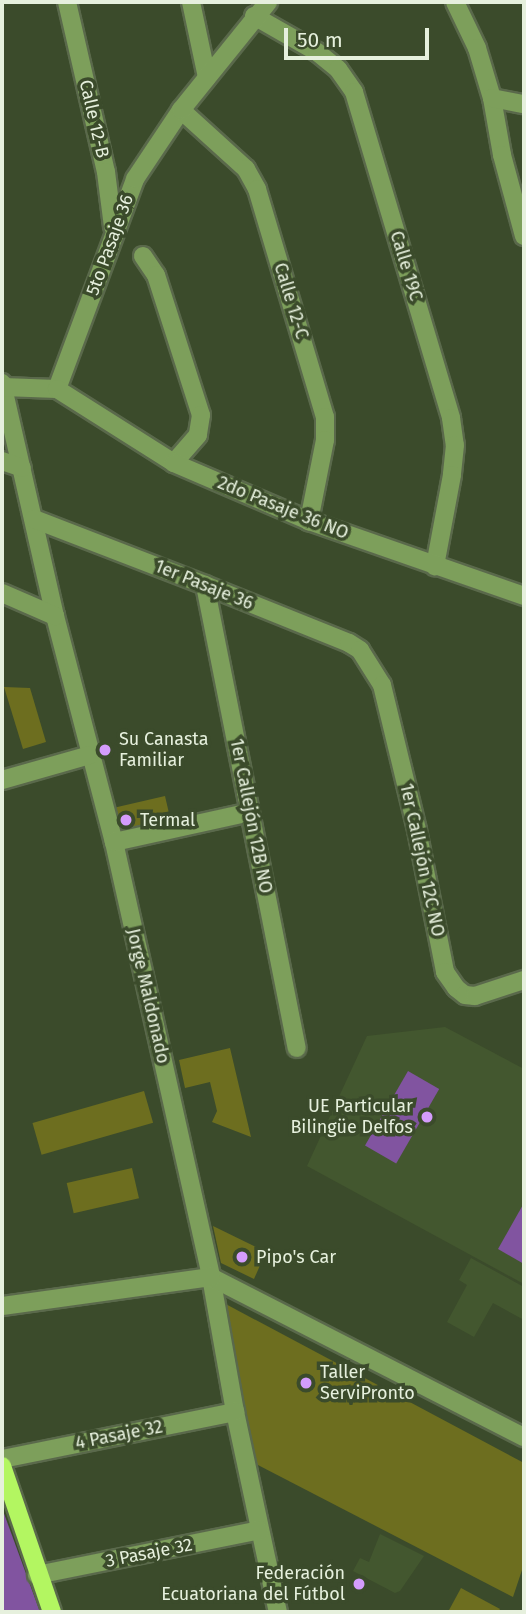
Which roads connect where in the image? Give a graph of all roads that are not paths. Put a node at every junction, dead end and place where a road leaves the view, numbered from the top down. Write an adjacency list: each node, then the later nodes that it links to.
1 (67, 2): 11 (street, Calle 12-B)
2 (191, 2): 6 (street)
3 (268, 2): 5 (street, 5to Pasaje 36)
4 (455, 2): 7 (street)
5 (254, 16): 6 (street, 5to Pasaje 36); 20 (street, Calle 19C)
6 (207, 77): 9 (street, 5to Pasaje 36)
7 (492, 98): 8 (street); 10 (street)
8 (524, 104)
9 (181, 110): 11 (street, 5to Pasaje 36); 19 (street, Calle 12-C)
10 (524, 236)
11 (114, 237): 14 (street, 5to Pasaje 36)
12 (143, 256): 16 (street)
13 (2, 385): 14 (street); 17 (street, Jorge Maldonado)
14 (57, 389): 16 (street, 2do Pasaje 36 NO)
15 (2, 461): 17 (street)
16 (174, 463): 19 (street, 2do Pasaje 36 NO)
17 (22, 468): 18 (street, Jorge Maldonado)
18 (34, 519): 21 (street, 1er Pasaje 36); 24 (street, Jorge Maldonado)
19 (309, 522): 20 (street, 2do Pasaje 36 NO)
20 (435, 566): 23 (street, 2do Pasaje 36 NO)
21 (205, 585): 25 (street, 1er Pasaje 36); 28 (street, 1er Callejón 12B NO)
22 (2, 593): 24 (street)
23 (524, 596)
24 (55, 616): 26 (street, Jorge Maldonado)
25 (369, 660): 30 (street, 1er Callejón 12C NO)
26 (90, 755): 27 (street); 29 (street, Jorge Maldonado)
27 (2, 780)
28 (250, 812): 29 (street); 31 (street, 1er Callejón 12B NO)
29 (114, 842): 32 (street, Jorge Maldonado)
30 (524, 980)
31 (297, 1048)
32 (211, 1277): 33 (street); 34 (street, Jorge Maldonado); 35 (street)
33 (2, 1306)
34 (235, 1412): 36 (street, 4 Pasaje 32); 38 (street, Jorge Maldonado)
35 (524, 1437)
36 (2, 1459)
37 (2, 1466): 39 (main road)
38 (260, 1530): 39 (street, 3 Pasaje 32); 41 (street, Jorge Maldonado)
39 (37, 1575): 40 (main road)
40 (52, 1612)
41 (278, 1612)

